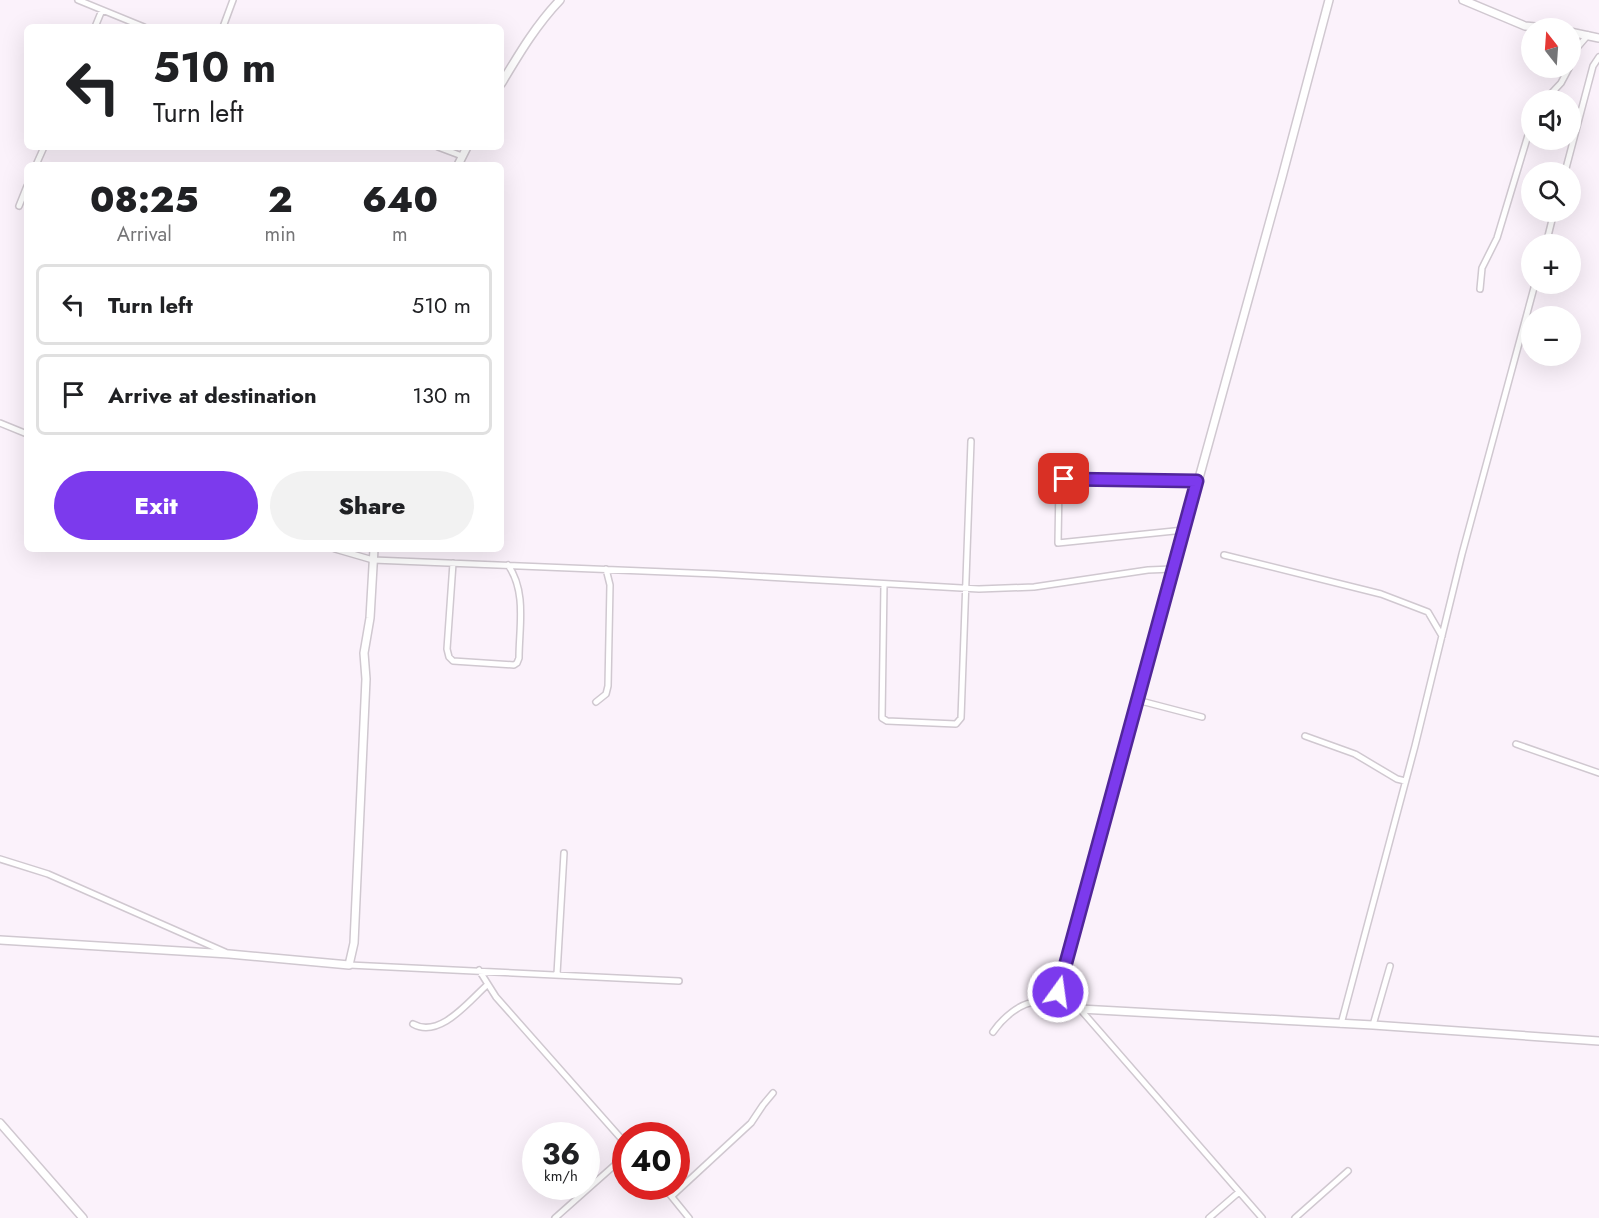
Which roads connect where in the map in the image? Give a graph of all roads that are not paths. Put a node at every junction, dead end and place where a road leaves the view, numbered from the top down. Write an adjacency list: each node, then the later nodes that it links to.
1 (78, 0): 6 (street)
2 (233, 0): 9 (street)
3 (560, 0): 17 (street)
4 (1329, 0): 32 (street)
5 (1463, 0): 10 (street)
6 (102, 10): 7 (street); 8 (street)
7 (96, 24)
8 (137, 24)
9 (223, 24)
10 (1521, 24)
11 (1581, 33): 12 (street)
12 (1588, 34): 13 (street); 14 (street)
13 (1599, 38)
14 (1581, 43)
15 (1599, 57): 24 (street)
16 (1564, 78): 18 (street)
17 (504, 79)
18 (1555, 90)
19 (446, 150): 22 (street)
20 (465, 150): 22 (street)
21 (1524, 150): 27 (street)
22 (462, 156): 23 (street)
23 (459, 162)
24 (1568, 162)
25 (24, 194): 26 (street)
26 (19, 206)
27 (1480, 289)
28 (1532, 294): 44 (street)
29 (0, 423): 30 (street)
30 (24, 433)
31 (971, 441): 43 (street)
32 (1197, 481): 33 (street); 33 (street)
33 (1184, 530): 40 (street)
34 (345, 552): 37 (street)
35 (374, 552): 37 (street)
36 (1224, 555): 44 (street)
37 (373, 560): 38 (street); 56 (street)
38 (453, 563): 39 (street); 39 (street)
39 (508, 565): 41 (street)
40 (1173, 568): 43 (street); 45 (street)
41 (606, 569): 42 (street); 46 (street)
42 (884, 584): 43 (street); 43 (street)
43 (966, 588)
44 (1442, 636): 51 (street)
45 (1137, 700): 47 (street); 62 (street)
46 (596, 702)
47 (1202, 717)
48 (1305, 736): 51 (street)
49 (1516, 744): 50 (street)
50 (1599, 773)
51 (1405, 781): 65 (street)
52 (564, 853): 59 (street)
53 (0, 859): 55 (street)
54 (0, 940): 55 (street)
55 (229, 954): 56 (street)
56 (349, 965): 58 (street)
57 (1390, 966): 66 (street)
58 (479, 970): 59 (street); 61 (street)
59 (557, 974): 60 (street)
60 (679, 981)
61 (487, 985): 64 (street); 71 (street)
62 (1062, 1006): 63 (street); 67 (street)
63 (1080, 1009): 65 (street); 75 (street)
64 (413, 1024)
65 (1341, 1024): 66 (street)
66 (1373, 1025): 68 (street)
67 (993, 1032)
68 (1599, 1041)
69 (773, 1093): 74 (street)
70 (1, 1126): 77 (street)
71 (612, 1128)
72 (612, 1167): 78 (street)
73 (1348, 1171): 82 (street)
74 (690, 1179)
75 (1239, 1192): 80 (street); 81 (street)
76 (675, 1200): 79 (street)
77 (83, 1218)
78 (555, 1218)
79 (689, 1218)
80 (1209, 1218)
81 (1262, 1218)
82 (1295, 1218)

